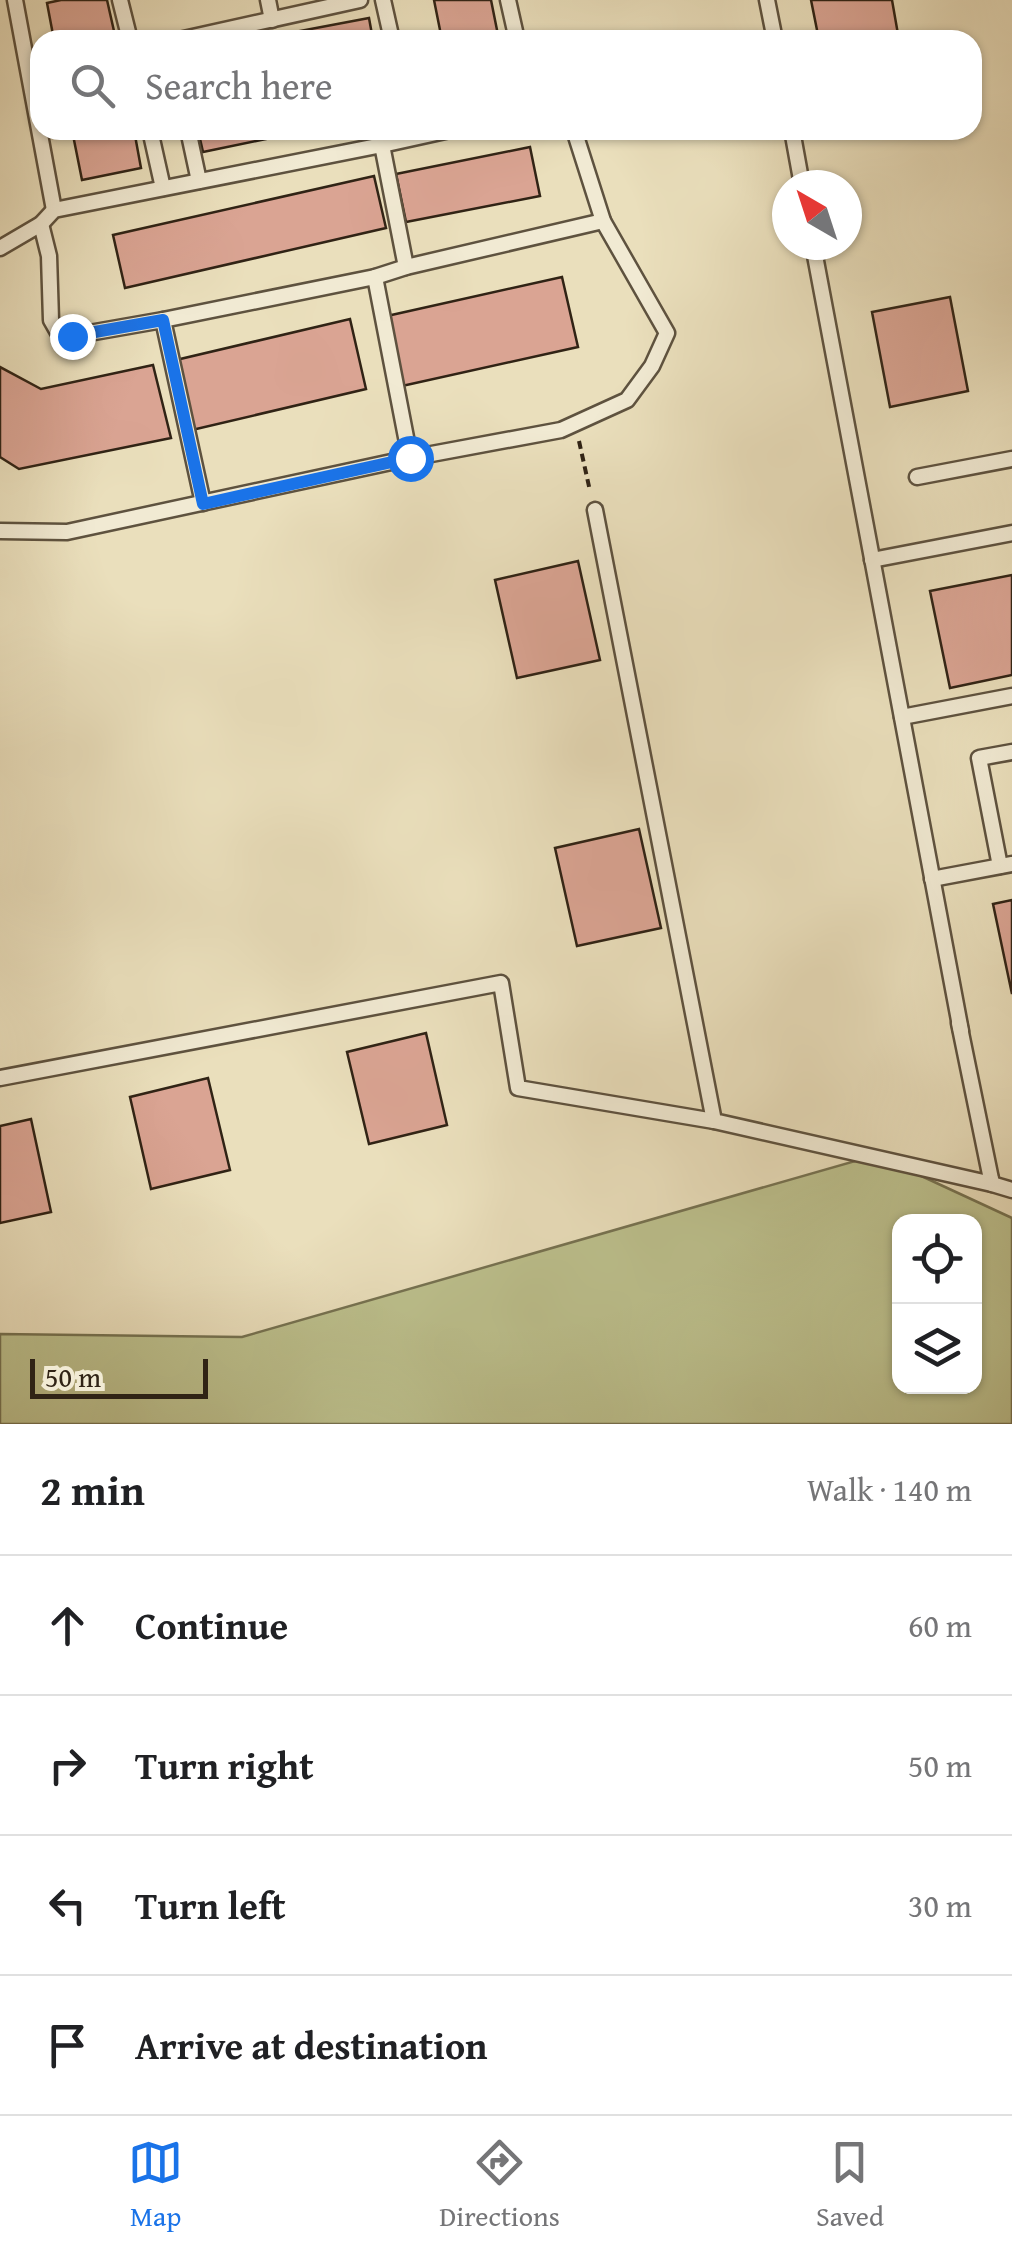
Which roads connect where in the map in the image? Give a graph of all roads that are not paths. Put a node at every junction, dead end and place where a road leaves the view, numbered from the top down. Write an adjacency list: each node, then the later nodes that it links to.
1 (15, 0): 14 (lane)
2 (120, 0): 9 (lane)
3 (268, 0): 8 (lane)
4 (360, 0): 8 (lane)
5 (383, 0): 11 (lane)
6 (508, 0): 12 (lane)
7 (768, 0): 13 (lane)
8 (272, 20): 10 (lane)
9 (128, 30)
10 (226, 30)
11 (390, 30)
12 (515, 30)
13 (773, 30)
14 (30, 81)
15 (41, 140): 25 (lane)
16 (152, 140): 24 (lane)
17 (190, 140): 23 (lane)
18 (396, 140): 21 (lane)
19 (577, 140): 26 (lane)
20 (794, 140): 22 (lane)
21 (382, 145): 23 (lane); 30 (lane)
22 (799, 170)
23 (199, 180): 24 (lane)
24 (163, 188): 25 (lane)
25 (54, 210): 27 (lane)
26 (603, 221): 30 (lane); 33 (lane)
27 (41, 224): 28 (lane); 32 (lane)
28 (0, 248)
29 (816, 260): 40 (lane)
30 (406, 267): 31 (lane)
31 (376, 277): 32 (lane); 33 (lane)
32 (163, 320): 36 (lane)
33 (410, 458): 36 (lane)
34 (1012, 459): 35 (lane)
35 (917, 477)
36 (203, 504): 38 (lane)
37 (595, 510): 47 (lane)
38 (0, 531)
39 (1012, 534): 40 (lane)
40 (872, 560): 42 (lane)
41 (1012, 696): 42 (lane)
42 (902, 717): 45 (lane)
43 (1012, 752): 44 (lane)
44 (1006, 865): 45 (lane)
45 (932, 879): 48 (lane)
46 (0, 1078): 47 (lane)
47 (714, 1121): 48 (lane)
48 (992, 1184): 49 (lane)
49 (1012, 1190)

